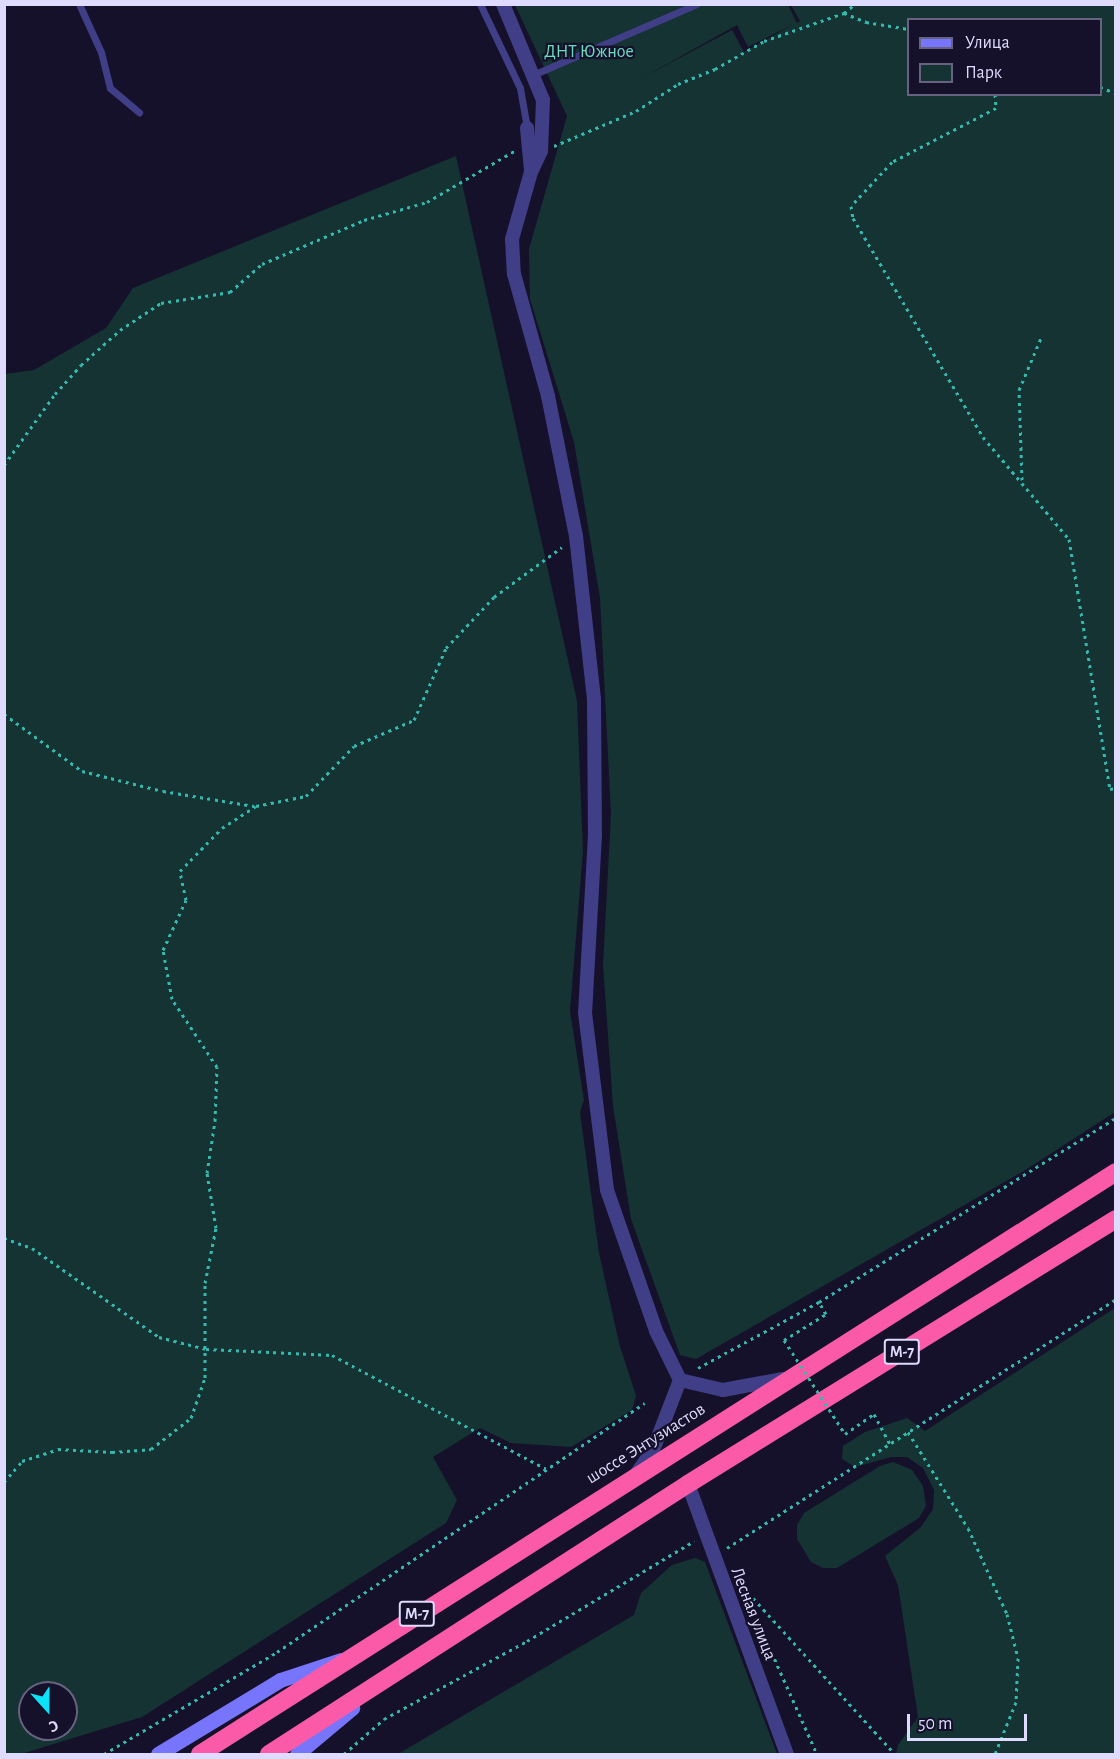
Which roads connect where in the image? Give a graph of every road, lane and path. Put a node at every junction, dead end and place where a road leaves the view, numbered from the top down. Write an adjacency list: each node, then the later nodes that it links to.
1 (79, 4): 12 (lane)
2 (480, 4): 13 (lane)
3 (503, 4): 8 (street)
4 (697, 4): 8 (lane)
5 (855, 4): 6 (path)
6 (844, 13): 7 (path); 14 (path)
7 (907, 29)
8 (535, 74): 14 (street)
9 (1102, 87): 10 (path)
10 (1116, 93)
11 (995, 96): 17 (path)
12 (139, 112)
13 (527, 128): 14 (street)
14 (535, 148): 16 (path); 18 (street)
15 (1041, 338): 17 (path)
16 (4, 465)
17 (1022, 482): 20 (path)
18 (576, 536): 21 (path); 31 (street)
19 (4, 714): 21 (path)
20 (1116, 788)
21 (256, 806): 28 (path)
22 (1116, 1118): 27 (path)
23 (1116, 1172): 30 (highway, шоссе Энтузиастов / М-7)
24 (1116, 1219): 38 (highway, М-7)
25 (4, 1238): 28 (path)
26 (1116, 1299): 33 (path)
27 (819, 1302): 29 (path); 34 (path, bridge)
28 (206, 1349): 35 (path); 37 (path)
29 (694, 1371)
30 (793, 1376): 31 (street); 36 (highway, шоссе Энтузиастов / М-7)
31 (680, 1380): 36 (street)
32 (645, 1403): 35 (path)
33 (908, 1432): 34 (path); 51 (path)
34 (890, 1444): 39 (path)
35 (546, 1468): 42 (path)
36 (636, 1475): 40 (highway, шоссе Энтузиастов / М-7)
37 (4, 1482)
38 (688, 1485): 39 (street, Лесная улица); 41 (highway, М-7)
39 (705, 1535): 47 (path); 48 (street, Лесная улица)
40 (349, 1657): 43 (main road); 44 (highway, шоссе Энтузиастов / М-7)
41 (369, 1692): 45 (highway, М-7); 46 (main road)
42 (104, 1755)
43 (158, 1755)
44 (200, 1755)
45 (269, 1755)
46 (297, 1755)
47 (344, 1755)
48 (787, 1755)
49 (817, 1755): 50 (path)
50 (895, 1755)
51 (995, 1755)

